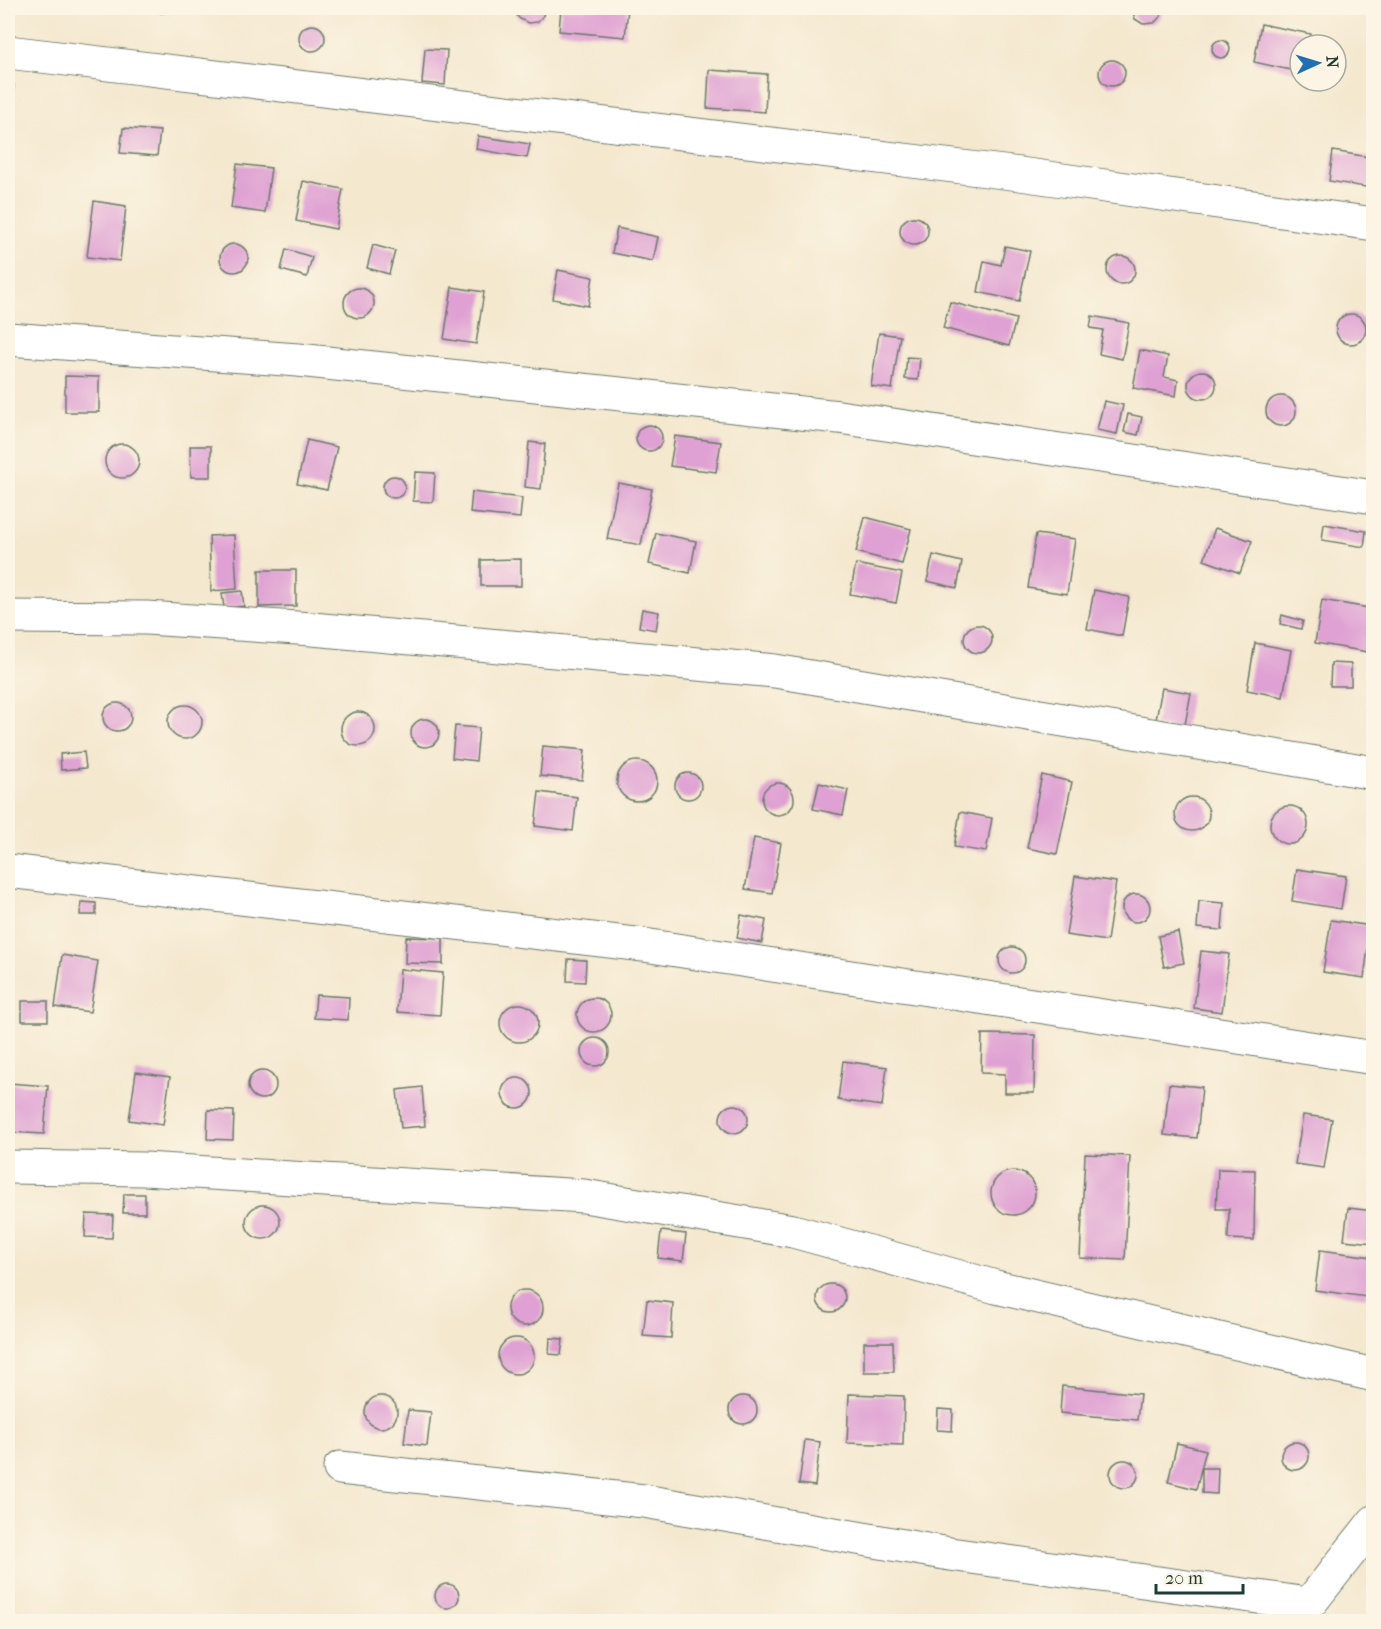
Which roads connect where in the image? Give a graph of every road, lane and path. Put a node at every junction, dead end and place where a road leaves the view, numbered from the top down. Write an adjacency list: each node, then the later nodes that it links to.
1 (8, 52): 2 (street)
2 (1374, 224)
3 (8, 339): 4 (street)
4 (1374, 497)
5 (8, 617): 6 (street)
6 (1374, 773)
7 (8, 871): 8 (street)
8 (1374, 1058)
9 (8, 1167): 10 (street)
10 (1374, 1375)
11 (340, 1468): 13 (street)
12 (1374, 1522): 13 (street)
13 (1301, 1613)

